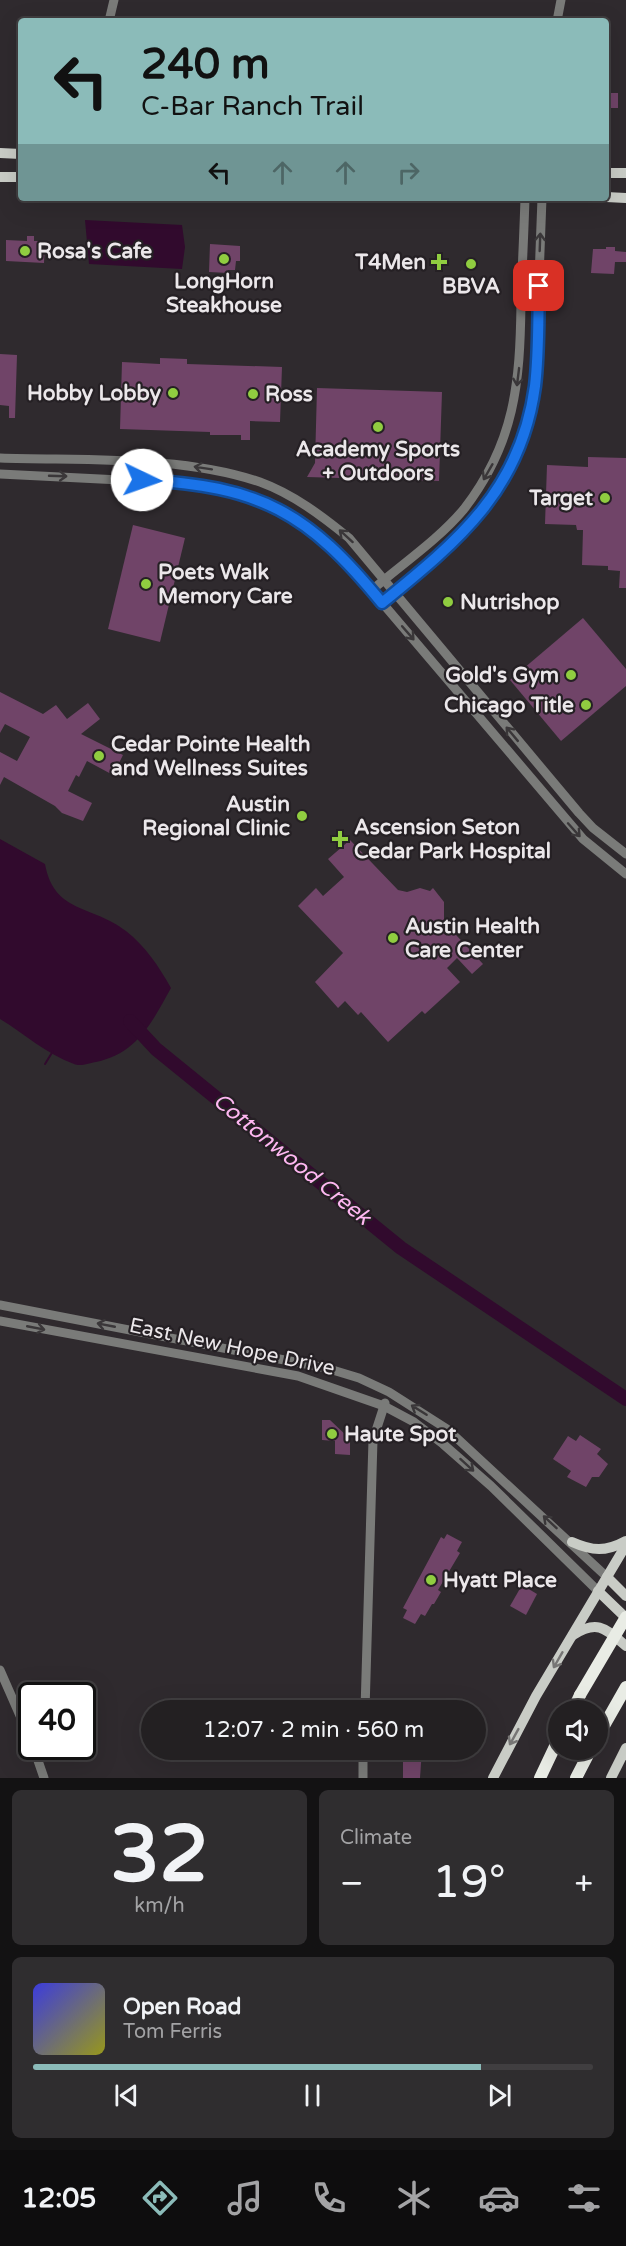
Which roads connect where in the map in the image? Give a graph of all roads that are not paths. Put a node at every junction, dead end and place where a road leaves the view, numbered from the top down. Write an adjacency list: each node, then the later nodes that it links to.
1 (114, 0): 3 (street)
2 (561, 0): 4 (street)
3 (110, 18)
4 (557, 18)
5 (0, 153): 6 (main road)
6 (18, 154)
7 (609, 173): 8 (main road)
8 (626, 173)
9 (0, 177): 10 (main road)
10 (18, 177)
11 (609, 197): 12 (main road)
12 (626, 198)
13 (525, 201): 15 (street, one-way to 15)
14 (542, 201): 16 (street, one-way to 14)
15 (510, 418): 16 (street); 21 (street, one-way to 21)
16 (527, 424): 23 (street)
17 (0, 458): 18 (street)
18 (144, 463): 20 (street); 21 (street, one-way to 18)
19 (0, 474): 20 (street, one-way to 20)
20 (142, 480): 22 (street)
21 (385, 579): 22 (street); 23 (street)
22 (372, 590): 24 (street)
23 (396, 592): 24 (street); 25 (street, one-way to 23)
24 (382, 603): 26 (street, one-way to 26)
25 (550, 778): 26 (street); 27 (street)
26 (538, 787): 28 (street, one-way to 28)
27 (626, 854)
28 (626, 874)
29 (0, 1305): 31 (street, East New Hope Drive, one-way to 29)
30 (0, 1321): 32 (street, East New Hope Drive, one-way to 32)
31 (163, 1336): 32 (street); 33 (street, East New Hope Drive)
32 (154, 1350): 34 (street, East New Hope Drive)
33 (389, 1392): 34 (street); 35 (street, East New Hope Drive, one-way to 33)
34 (384, 1406): 38 (street, East New Hope Drive, one-way to 38); 45 (street)
35 (572, 1542): 36 (main road); 37 (street, East New Hope Drive)
36 (626, 1543): 37 (main road)
37 (607, 1577): 38 (main road); 39 (main road, East New Hope Drive)
38 (598, 1592): 40 (main road, East New Hope Drive); 41 (main road)
39 (626, 1596)
40 (626, 1618): 46 (highway, bridge)
41 (572, 1635): 42 (main road); 56 (main road, one-way to 56)
42 (626, 1646)
43 (0, 1670): 47 (street)
44 (626, 1687): 48 (highway)
45 (365, 1700)
46 (578, 1700)
47 (18, 1712)
48 (608, 1717)
49 (626, 1748): 59 (main road)
50 (37, 1760): 54 (street)
51 (363, 1760): 55 (street)
52 (549, 1760): 57 (highway)
53 (585, 1760): 58 (highway)
54 (44, 1778)
55 (363, 1778)
56 (493, 1778)
57 (540, 1778)
58 (576, 1778)
59 (611, 1778)

